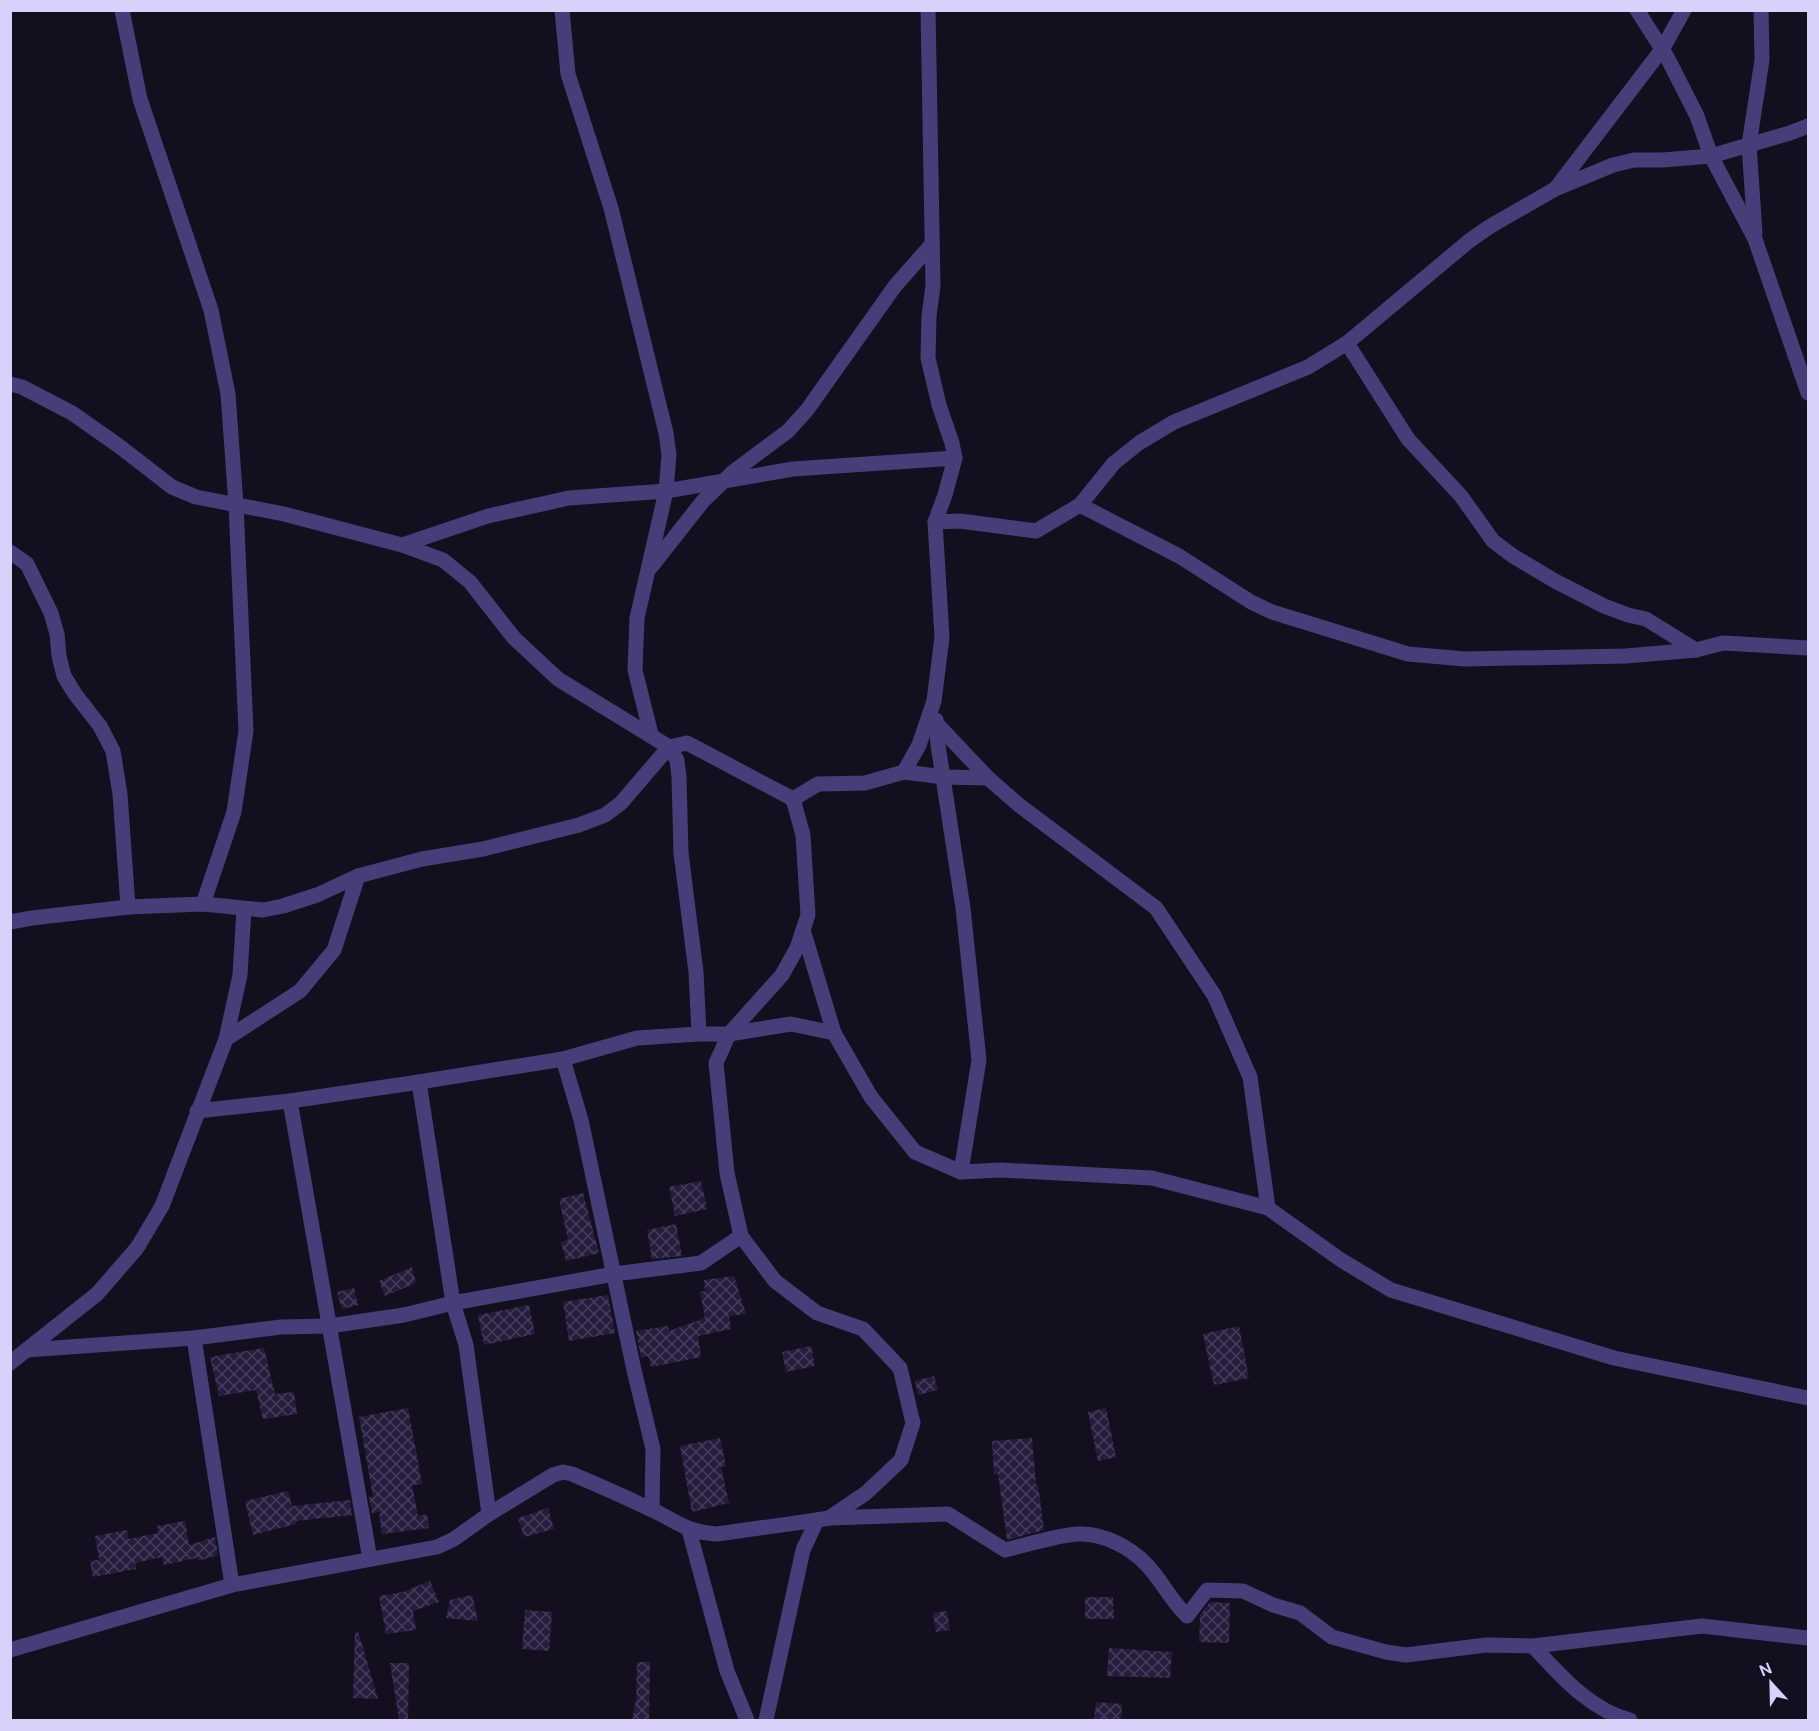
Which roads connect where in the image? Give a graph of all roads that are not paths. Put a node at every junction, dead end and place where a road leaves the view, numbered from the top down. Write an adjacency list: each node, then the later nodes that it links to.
1 (123, 10): 20 (street)
2 (562, 10): 19 (street)
3 (928, 10): 13 (street)
4 (1637, 10): 7 (street)
5 (1684, 10): 7 (street)
6 (1761, 10): 9 (street)
7 (1663, 48): 10 (street); 11 (street)
8 (1809, 126): 9 (street)
9 (1749, 145): 10 (street); 12 (street)
10 (1711, 156): 11 (street); 12 (street)
11 (1555, 189): 14 (street)
12 (1755, 239): 16 (street)
13 (932, 244): 17 (street); 18 (street)
14 (1347, 343): 21 (street); 27 (street)
15 (10, 384): 20 (street)
16 (1809, 393)
17 (955, 458): 18 (street); 22 (street)
18 (726, 479): 19 (street); 25 (street)
19 (666, 490): 23 (street); 25 (street)
20 (236, 505): 23 (street); 37 (street)
21 (1080, 505): 22 (street); 27 (street)
22 (935, 522): 28 (street)
23 (402, 545): 30 (street)
24 (10, 552): 38 (street)
25 (649, 569): 30 (street)
26 (1809, 648): 27 (street)
27 (1696, 650)
28 (934, 701): 29 (street); 32 (street)
29 (936, 723): 33 (street); 34 (street)
30 (651, 734): 31 (street)
31 (669, 747): 35 (street); 36 (street); 43 (street)
32 (904, 772): 33 (street); 35 (street)
33 (944, 777): 34 (street); 50 (street)
34 (988, 778): 51 (street)
35 (794, 799): 41 (street)
36 (358, 876): 39 (street); 45 (street)
37 (202, 903): 38 (street); 39 (street)
38 (128, 907): 40 (street)
39 (244, 909): 45 (street)
40 (10, 922)
41 (803, 930): 42 (street); 44 (street)
42 (834, 1033): 44 (street); 50 (street)
43 (699, 1034): 44 (street); 46 (street)
44 (729, 1034): 52 (street)
45 (226, 1039): 49 (street)
46 (563, 1059): 47 (street); 53 (street)
47 (419, 1082): 48 (street); 54 (street)
48 (291, 1101): 49 (street); 55 (street)
49 (197, 1111): 57 (street)
50 (962, 1172): 51 (street)
51 (1268, 1208): 59 (street)
52 (741, 1236): 53 (street); 62 (street)
53 (614, 1274): 54 (street); 60 (street)
54 (453, 1303): 55 (street); 61 (street)
55 (329, 1326): 56 (street); 64 (street)
56 (194, 1338): 57 (street); 65 (street)
57 (27, 1350): 58 (street)
58 (10, 1363)
59 (1809, 1398)
60 (652, 1509): 61 (street); 63 (street)
61 (489, 1514): 64 (street)
62 (823, 1519): 63 (street); 67 (street); 70 (street)
63 (689, 1530): 69 (street)
64 (370, 1559): 65 (street)
65 (232, 1585): 68 (street)
66 (1809, 1638): 67 (street)
67 (1533, 1646): 71 (street)
68 (10, 1650)
69 (747, 1720)
70 (766, 1720)
71 (1630, 1720)

